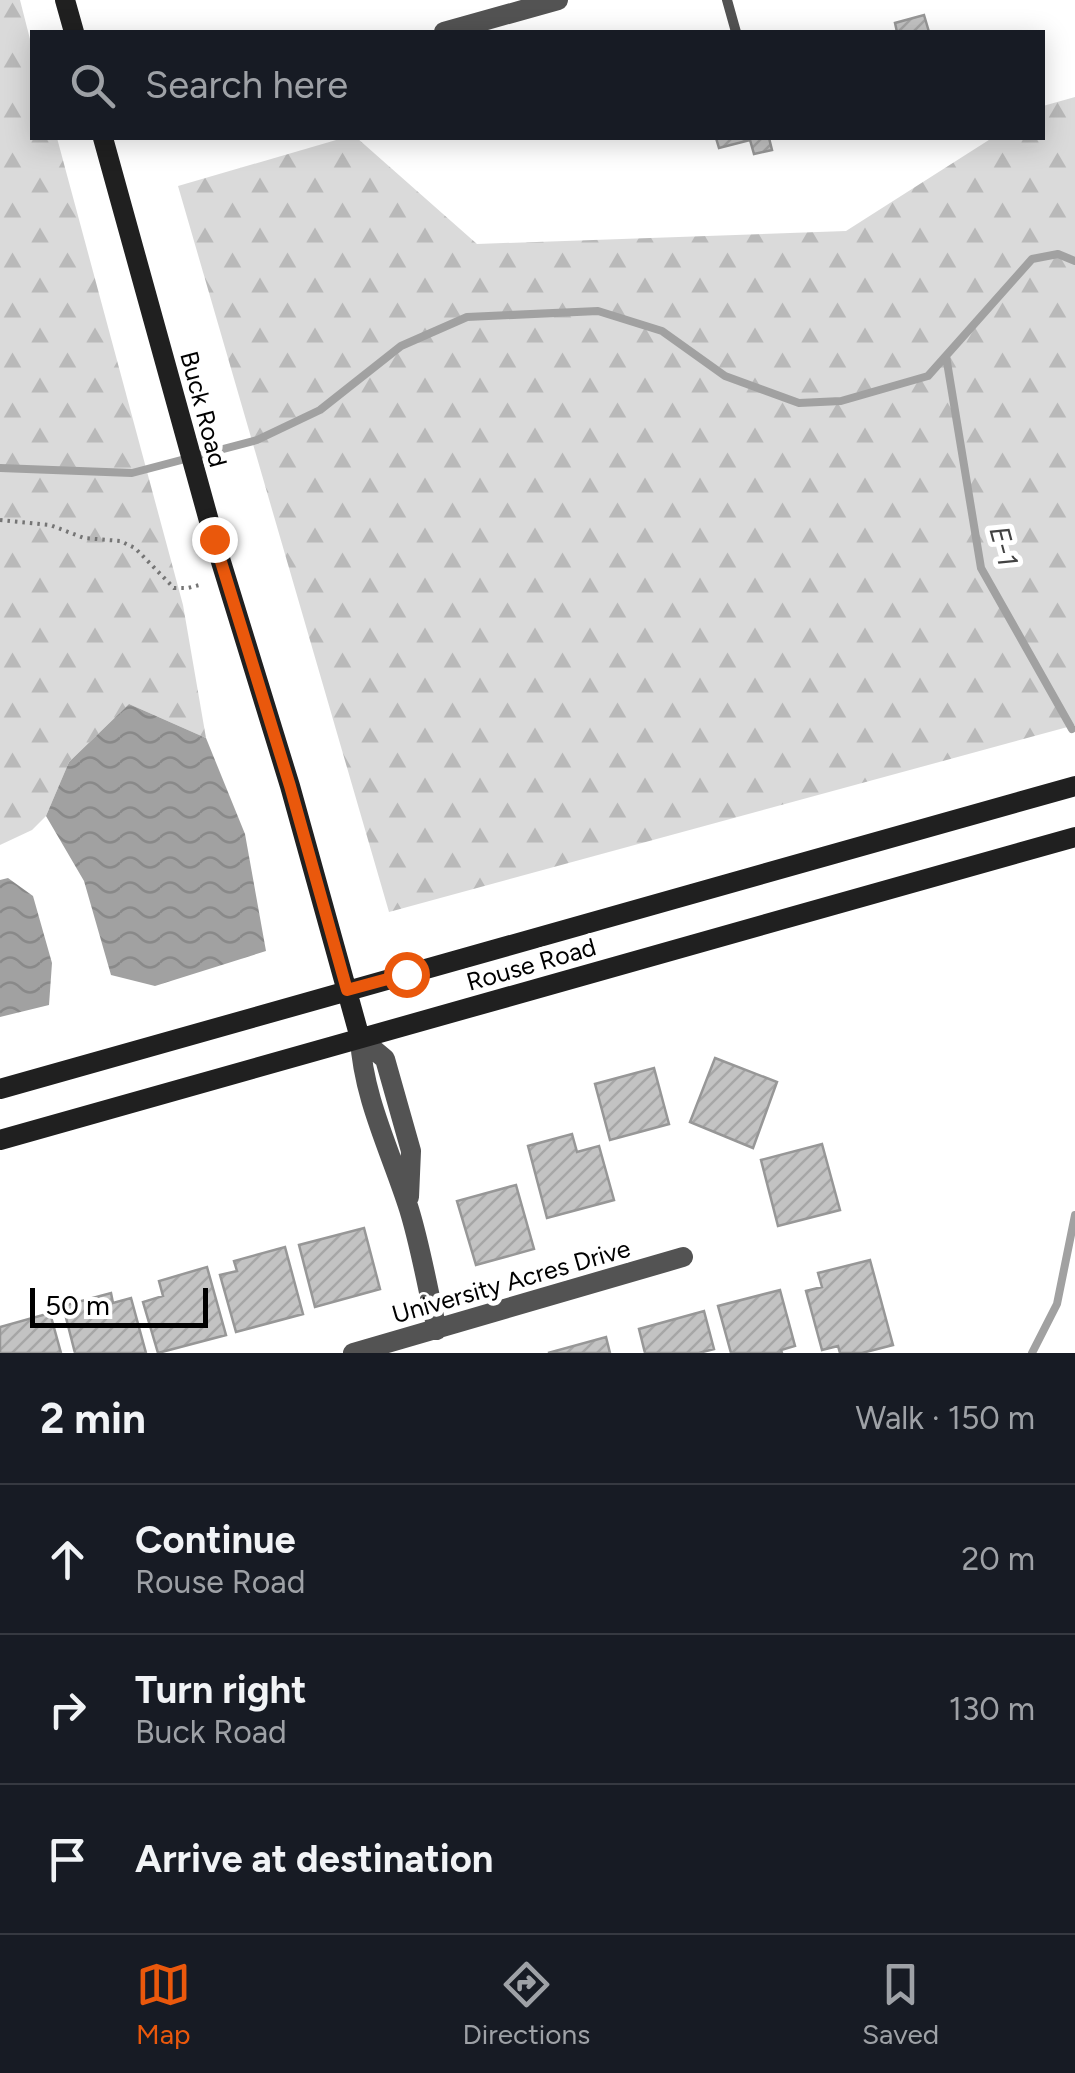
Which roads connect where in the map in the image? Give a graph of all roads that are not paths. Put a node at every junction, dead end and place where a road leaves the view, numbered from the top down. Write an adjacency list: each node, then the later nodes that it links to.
1 (65, 0): 4 (street)
2 (558, 0): 5 (street)
3 (727, 0): 6 (lane)
4 (73, 30)
5 (451, 30)
6 (735, 30)
7 (104, 140): 10 (street, Buck Road)
8 (1075, 786): 10 (street, Rouse Road)
9 (1075, 836): 11 (street, Rouse Road)
10 (347, 990): 11 (street, Buck Road); 12 (street, Rouse Road)
11 (360, 1038): 13 (street, Rouse Road); 14 (street, Buck Road); 15 (street, Buck Road)
12 (0, 1089)
13 (0, 1140)
14 (411, 1151): 15 (street); 16 (street, Buck Road)
15 (389, 1157): 16 (street, Buck Road)
16 (409, 1209): 18 (street, Buck Road)
17 (683, 1257): 18 (street, University Acres Drive)
18 (437, 1330): 19 (street, University Acres Drive)
19 (353, 1353)

